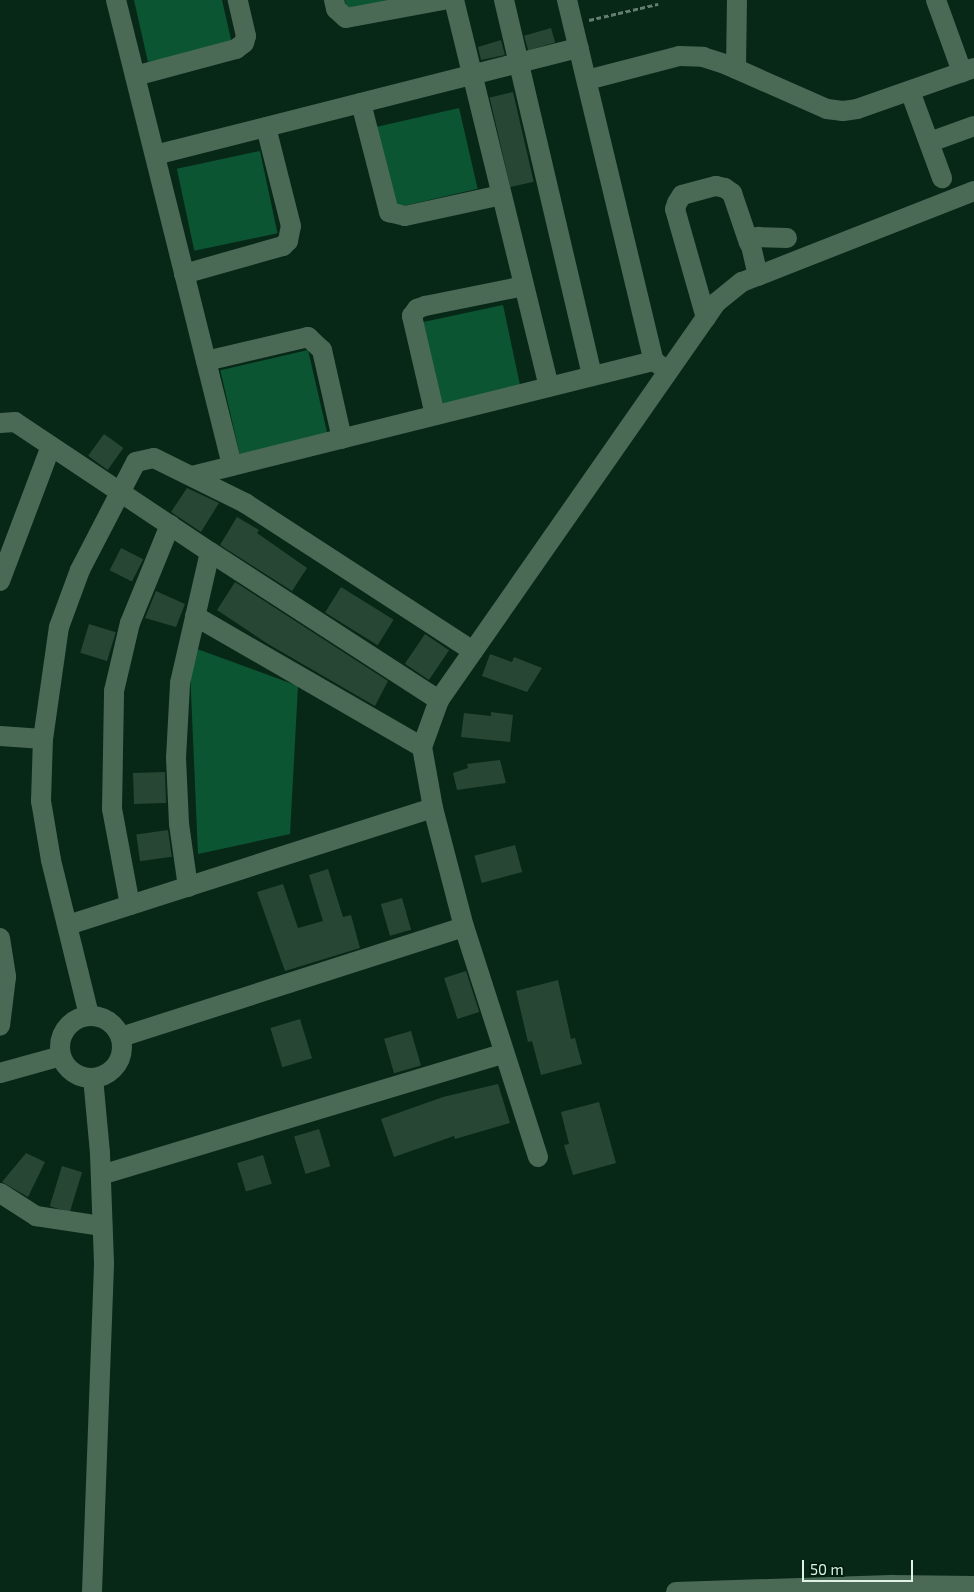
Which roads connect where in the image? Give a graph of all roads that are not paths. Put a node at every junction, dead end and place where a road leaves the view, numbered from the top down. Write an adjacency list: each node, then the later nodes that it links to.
1 (116, 0): 14 (street)
2 (238, 0): 14 (street)
3 (334, 0): 4 (street)
4 (443, 0)
5 (454, 0): 15 (street)
6 (504, 0): 11 (street)
7 (568, 0): 10 (street)
8 (737, 0): 12 (street)
9 (936, 0): 13 (street)
10 (579, 48): 11 (street); 16 (street)
11 (518, 66): 15 (street); 34 (street)
12 (736, 69): 16 (street); 17 (street)
13 (968, 70): 17 (street)
14 (135, 76): 22 (street)
15 (472, 76): 18 (street); 25 (street)
16 (587, 80): 33 (street)
17 (910, 91): 21 (street)
18 (361, 103): 20 (street); 25 (street)
19 (974, 126): 21 (street)
20 (266, 127): 22 (street); 28 (street)
21 (930, 142): 23 (street)
22 (155, 154): 28 (street)
23 (942, 178)
24 (974, 191): 29 (street)
25 (502, 195): 30 (street)
26 (787, 238): 27 (street)
27 (749, 243): 29 (street); 31 (street)
28 (184, 274): 32 (street)
29 (758, 276): 31 (street)
30 (524, 286): 35 (street); 36 (street)
31 (706, 318): 33 (street)
32 (206, 361): 38 (street); 40 (street)
33 (661, 366): 34 (street); 47 (street)
34 (592, 376): 35 (street)
35 (549, 387): 36 (street)
36 (435, 415): 38 (street)
37 (0, 423): 39 (street)
38 (342, 439): 40 (street)
39 (51, 446): 42 (street); 45 (street)
40 (232, 466): 41 (street)
41 (192, 476): 42 (street); 47 (street)
42 (119, 490): 43 (street); 50 (street)
43 (170, 525): 44 (street); 54 (street)
44 (210, 552): 46 (street); 48 (street)
45 (0, 581)
46 (195, 616): 51 (street); 53 (street)
47 (473, 651): 48 (street)
48 (439, 700): 51 (street)
49 (0, 736): 50 (street)
50 (42, 739): 55 (street)
51 (422, 747): 52 (street)
52 (433, 808): 53 (street); 56 (street)
53 (188, 887): 54 (street)
54 (130, 905): 55 (street)
55 (68, 925): 58 (street)
56 (464, 928): 60 (street); 61 (street)
57 (0, 938): 59 (street)
58 (89, 1015): 60 (street); 62 (street)
59 (0, 1026)
60 (121, 1037): 64 (street)
61 (504, 1053): 65 (street); 66 (street)
62 (61, 1056): 63 (street); 64 (street)
63 (0, 1073)
64 (93, 1078): 66 (street)
65 (538, 1158)
66 (101, 1175): 68 (street)
67 (0, 1193): 68 (street)
68 (102, 1226): 71 (street)
69 (974, 1586): 70 (street)
70 (891, 1589): 72 (street)
71 (92, 1592)
72 (676, 1592)

